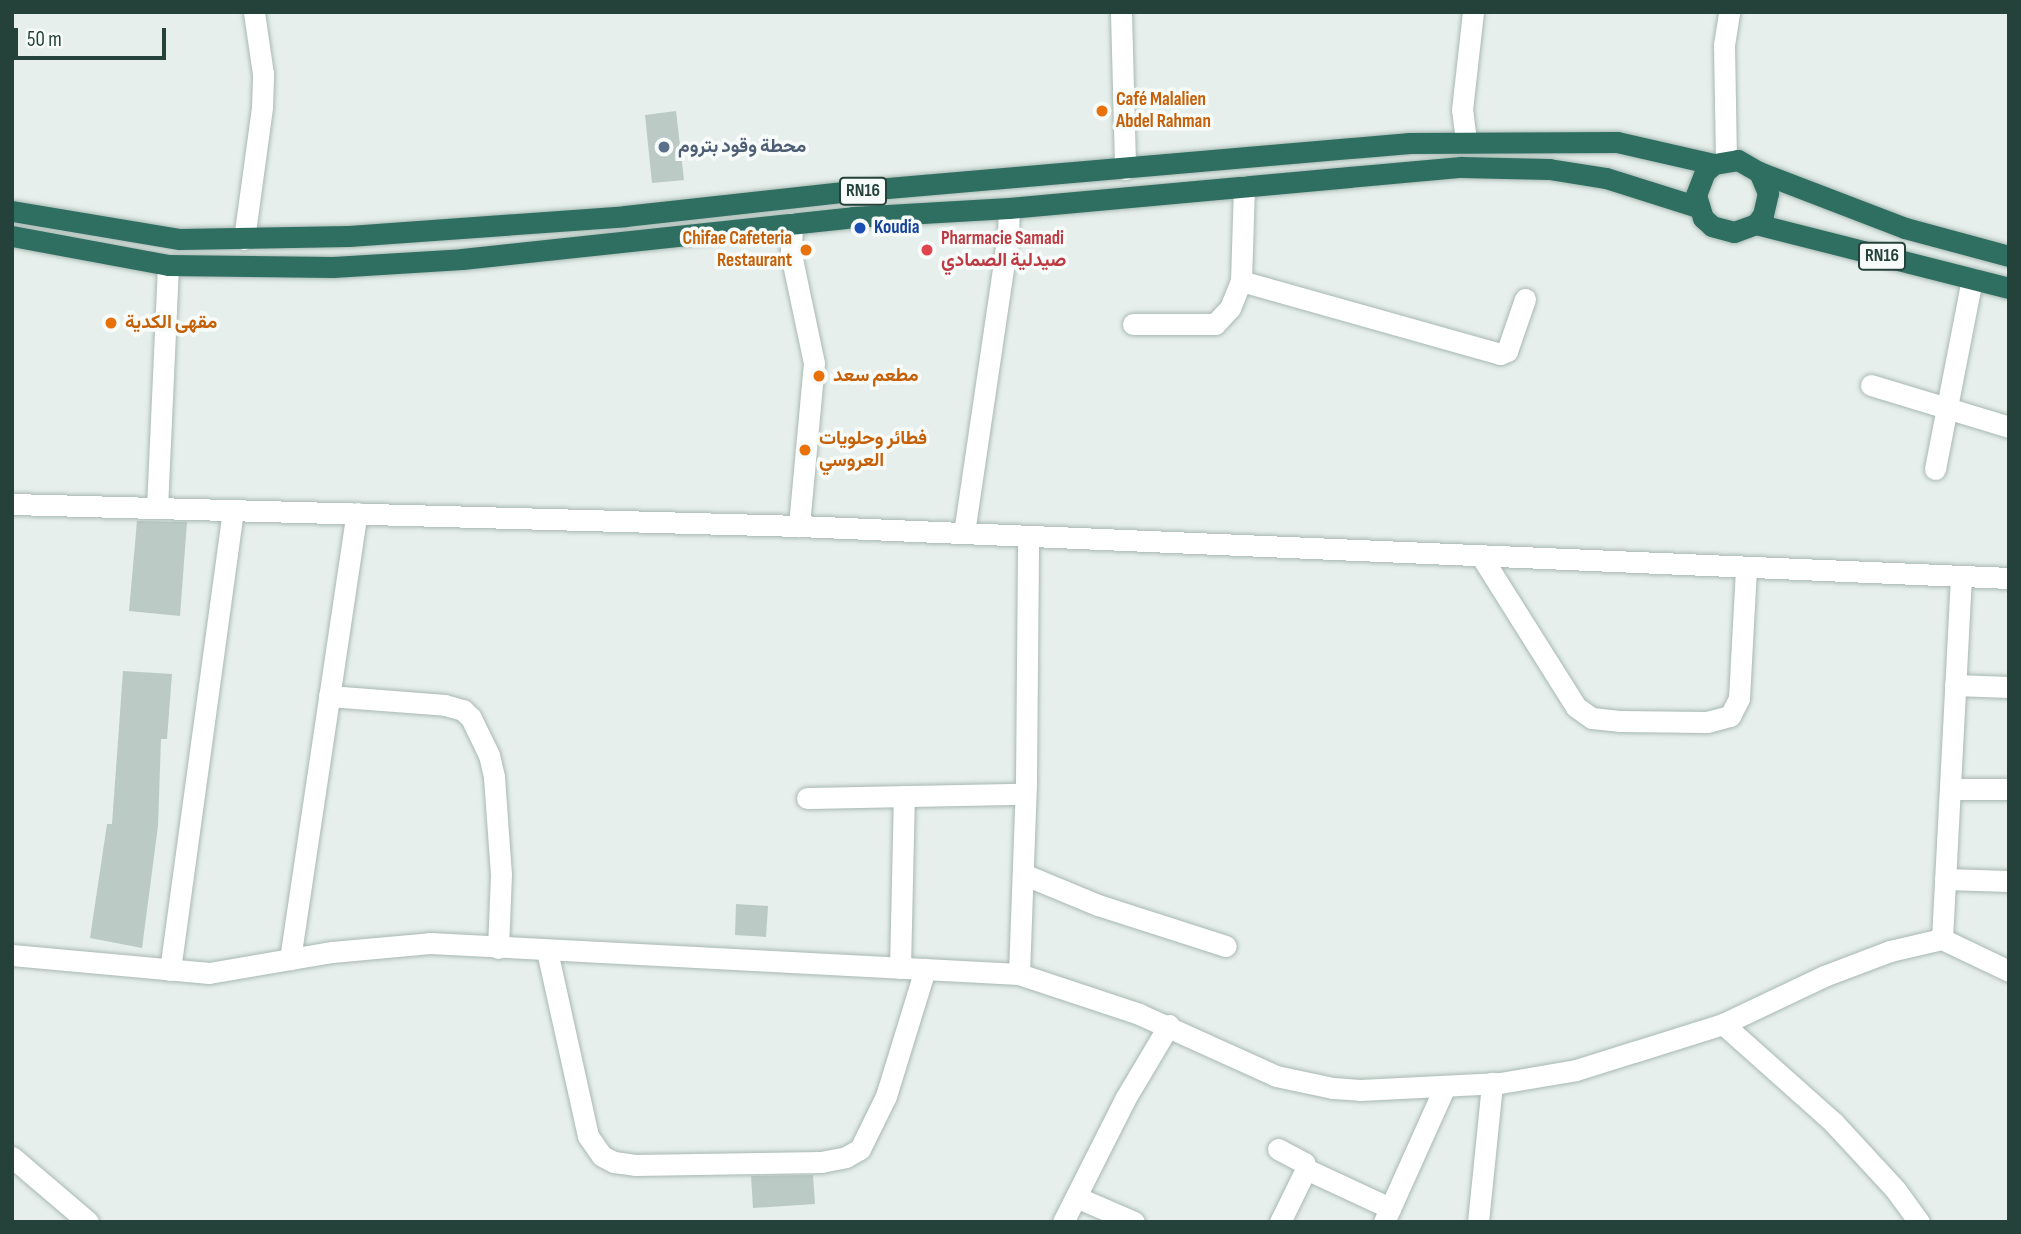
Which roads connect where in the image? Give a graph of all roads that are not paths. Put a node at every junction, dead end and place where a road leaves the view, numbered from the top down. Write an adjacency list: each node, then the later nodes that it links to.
1 (254, 12): 16 (street)
2 (1121, 12): 7 (street)
3 (1473, 12): 5 (street)
4 (1729, 12): 6 (street)
5 (1466, 141): 6 (highway, RN16); 7 (highway, RN16)
6 (1720, 162): 8 (highway, RN16); 10 (highway)
7 (1125, 169): 16 (highway, RN16)
8 (1759, 172): 14 (highway); 17 (highway, RN16)
9 (1244, 186): 10 (highway, RN16); 11 (highway, RN16); 20 (street)
10 (1698, 207): 14 (highway, RN16)
11 (1009, 208): 13 (highway, RN16); 33 (street)
12 (12, 211): 16 (highway, RN16)
13 (792, 223): 18 (highway, RN16); 32 (street)
14 (1756, 224): 19 (highway, RN16)
15 (12, 236): 18 (highway, RN16)
16 (244, 239)
17 (2009, 256)
18 (168, 265): 29 (street)
19 (1972, 279): 21 (highway, RN16); 25 (street)
20 (1241, 281): 22 (street); 23 (street)
21 (2009, 288)
22 (1525, 299)
23 (1133, 324)
24 (1871, 385): 25 (street)
25 (1946, 409): 26 (street); 27 (street)
26 (2009, 427)
27 (1935, 469)
28 (12, 504): 29 (street)
29 (157, 508): 30 (street)
30 (233, 511): 31 (street); 57 (street)
31 (357, 513): 32 (street); 41 (street)
32 (799, 526): 33 (street)
33 (964, 533): 34 (street)
34 (1028, 538): 35 (street); 44 (street)
35 (1481, 556): 36 (street); 36 (street)
36 (1746, 567): 37 (street)
37 (1961, 577): 38 (street); 39 (street)
38 (2009, 578)
39 (1955, 685): 40 (street); 42 (street)
40 (2009, 687)
41 (329, 696): 52 (street); 55 (street)
42 (1950, 789): 43 (street); 48 (street)
43 (2009, 789)
44 (1025, 794): 45 (street); 47 (street)
45 (904, 796): 46 (street); 56 (street)
46 (807, 798)
47 (1023, 874): 51 (street); 60 (street)
48 (1945, 879): 49 (street); 50 (street)
49 (2009, 881)
50 (1942, 939): 59 (street); 61 (street)
51 (1226, 947)
52 (498, 948): 53 (street); 55 (street)
53 (547, 951): 56 (street); 58 (street)
54 (12, 955): 57 (street)
55 (290, 959): 57 (street)
56 (900, 968): 58 (street)
57 (170, 970)
58 (925, 970): 60 (street)
59 (2009, 971)
60 (1019, 974): 62 (street)
61 (1723, 1024): 63 (street); 75 (street)
62 (1168, 1026): 64 (street); 68 (street)
63 (1492, 1083): 64 (street); 74 (street)
64 (1445, 1086): 69 (street)
65 (1278, 1149): 67 (street)
66 (12, 1157): 70 (street)
67 (1307, 1169): 69 (street); 73 (street)
68 (1076, 1197): 71 (street); 72 (street)
69 (1387, 1215)
70 (88, 1222)
71 (1063, 1222)
72 (1134, 1222)
73 (1280, 1222)
74 (1478, 1222)
75 (1919, 1222)

